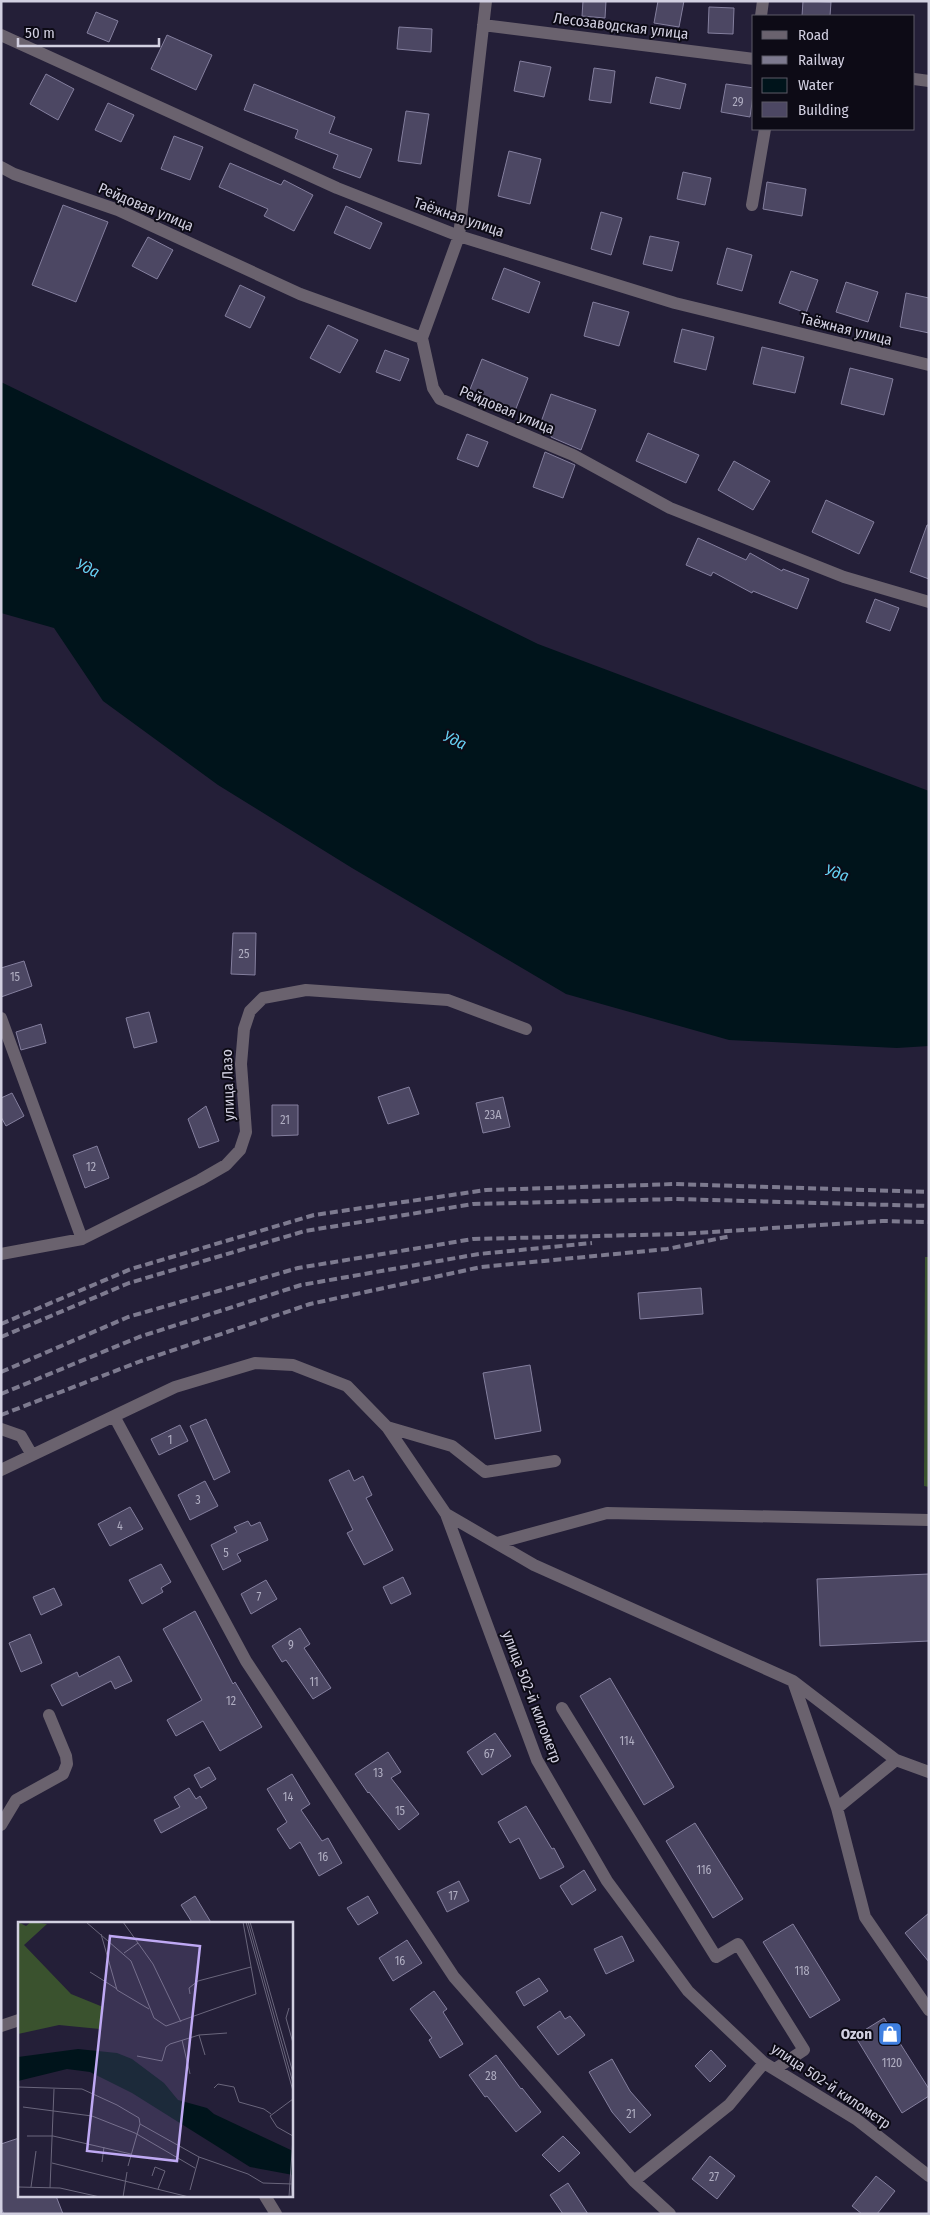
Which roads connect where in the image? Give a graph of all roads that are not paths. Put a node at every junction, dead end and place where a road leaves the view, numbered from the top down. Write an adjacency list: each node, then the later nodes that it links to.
1 (486, 1): 4 (street)
2 (762, 1): 3 (street)
3 (762, 15)
4 (483, 25): 6 (street, Лесозаводская улица); 12 (street)
5 (1, 35): 12 (street, Таёжная улица)
6 (752, 59)
7 (915, 79): 8 (street)
8 (929, 81)
9 (765, 130): 11 (street)
10 (1, 167): 13 (street, Рейдовая улица)
11 (752, 205)
12 (459, 236): 13 (street); 14 (street, Таёжная улица)
13 (422, 338): 15 (street, Рейдовая улица)
14 (929, 365)
15 (929, 602)
16 (1, 1018): 18 (street)
17 (526, 1029): 18 (street, улица Лазо)
18 (82, 1239): 19 (street, улица Лазо)
19 (1, 1254)
20 (114, 1416): 21 (street, улица 502-й километр); 23 (street, улица 502-й километр); 41 (street)
21 (387, 1427): 24 (street); 26 (street, улица 502-й километр)
22 (1, 1429): 23 (street)
23 (32, 1456): 25 (street, улица 502-й километр)
24 (555, 1461)
25 (1, 1470)
26 (446, 1514): 28 (street); 39 (street, улица 502-й километр)
27 (929, 1520): 28 (street)
28 (497, 1543): 29 (street)
29 (793, 1682): 32 (street); 34 (street)
30 (562, 1708): 39 (street)
31 (49, 1715): 35 (street)
32 (896, 1760): 33 (street); 34 (street)
33 (929, 1772)
34 (837, 1808): 36 (street)
35 (1, 1825)
36 (929, 2010)
37 (18, 2020): 38 (street)
38 (1, 2026)
39 (769, 2066): 40 (street, улица 502-й километр); 41 (street)
40 (929, 2176)
41 (634, 2181): 44 (street)
42 (266, 2198): 43 (street)
43 (276, 2214)
44 (670, 2214)

